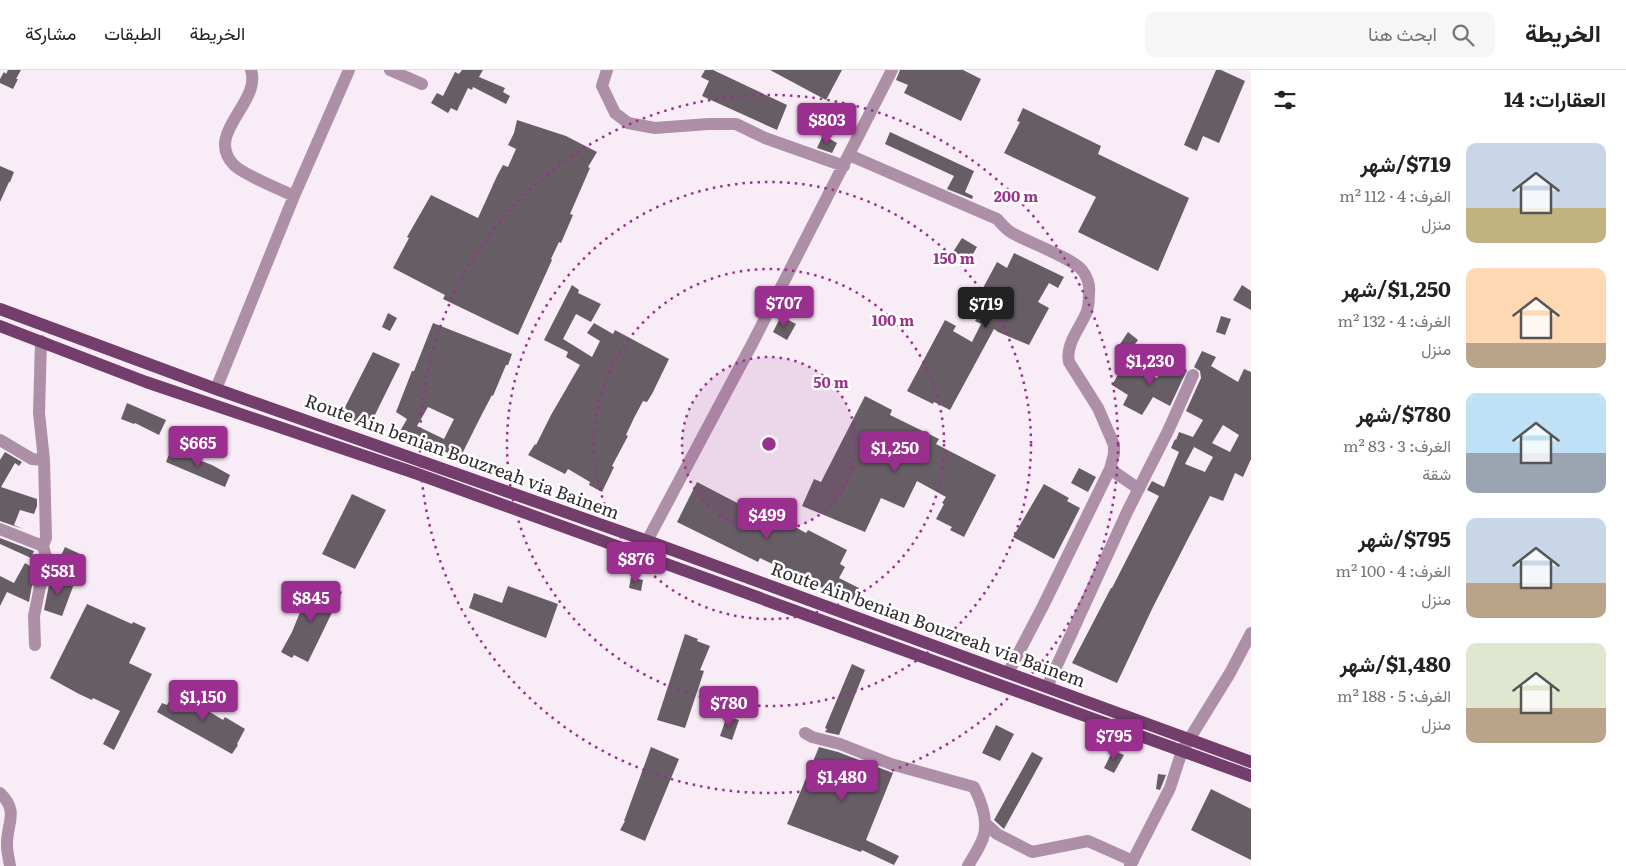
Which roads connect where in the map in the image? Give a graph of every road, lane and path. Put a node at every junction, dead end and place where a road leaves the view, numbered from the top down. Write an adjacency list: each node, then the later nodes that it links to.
1 (250, 70): 8 (street)
2 (349, 70): 8 (street)
3 (390, 70): 6 (street)
4 (607, 70): 7 (street)
5 (892, 70): 7 (street)
6 (422, 84)
7 (847, 160): 16 (street); 19 (street)
8 (294, 196): 13 (street)
9 (0, 309): 13 (main road, Route Ain benian Bouzreah via Bainem)
10 (0, 326): 11 (main road, Route Ain benian Bouzreah via Bainem)
11 (41, 342): 15 (street); 27 (main road, Route Ain benian Bouzreah via Bainem)
12 (1193, 375): 17 (street)
13 (216, 389): 19 (main road, Route Ain benian Bouzreah via Bainem)
14 (0, 440): 15 (street)
15 (44, 460): 20 (street)
16 (1110, 469): 17 (street); 23 (street)
17 (1139, 489): 24 (street)
18 (0, 530): 20 (street)
19 (647, 541): 23 (main road, Route Ain benian Bouzreah via Bainem)
20 (43, 546): 22 (street)
21 (1251, 634): 26 (street)
22 (34, 645)
23 (1008, 673): 24 (main road, Route Ain benian Bouzreah via Bainem)
24 (1047, 687): 26 (main road, Route Ain benian Bouzreah via Bainem)
25 (804, 733): 31 (street)
26 (1189, 739): 27 (street); 28 (main road, Route Ain benian Bouzreah via Bainem)
27 (1182, 751): 29 (main road, Route Ain benian Bouzreah via Bainem); 32 (street)
28 (1251, 762)
29 (1251, 776)
30 (0, 793): 33 (street)
31 (985, 823): 32 (street); 34 (street)
32 (1132, 864)
33 (10, 866)
34 (968, 866)

